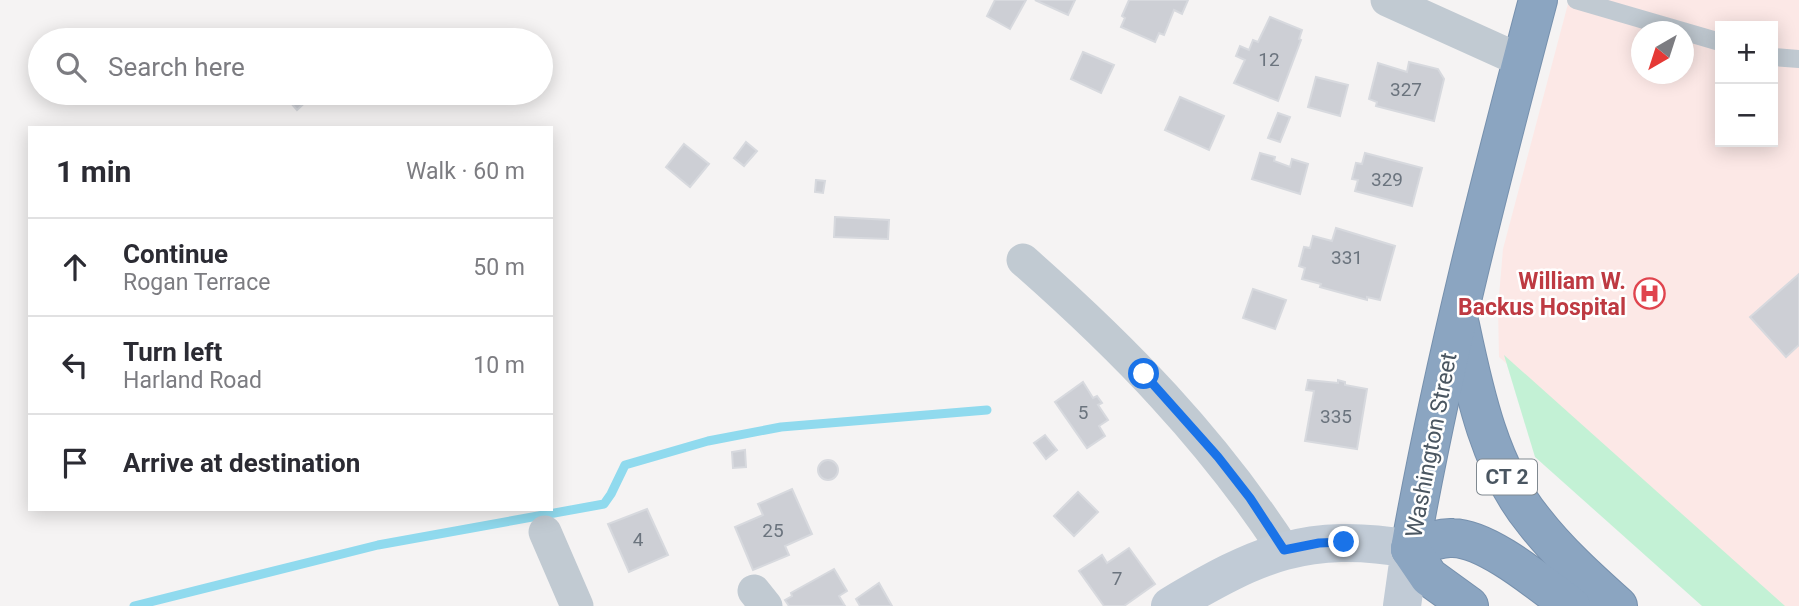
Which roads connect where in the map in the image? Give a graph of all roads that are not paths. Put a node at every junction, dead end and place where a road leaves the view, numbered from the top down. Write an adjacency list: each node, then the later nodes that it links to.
1 (1387, 0): 7 (street)
2 (1538, 0): 7 (highway, Washington Street / CT 2)
3 (1576, 0): 4 (lane)
4 (1715, 41)
5 (1778, 57): 6 (lane)
6 (1799, 59)
7 (1522, 61): 9 (highway, Washington Street / CT 2)
8 (1023, 260): 12 (street)
9 (1458, 314): 11 (highway, Washington Street / CT 2); 18 (highway, CT 2)
10 (545, 532): 13 (street)
11 (1410, 549): 12 (main road); 15 (main road, Washington Street); 16 (highway); 17 (highway)
12 (1284, 550): 14 (main road)
13 (577, 606)
14 (1170, 606)
15 (1402, 606)
16 (1469, 606)
17 (1571, 606)
18 (1618, 606)

